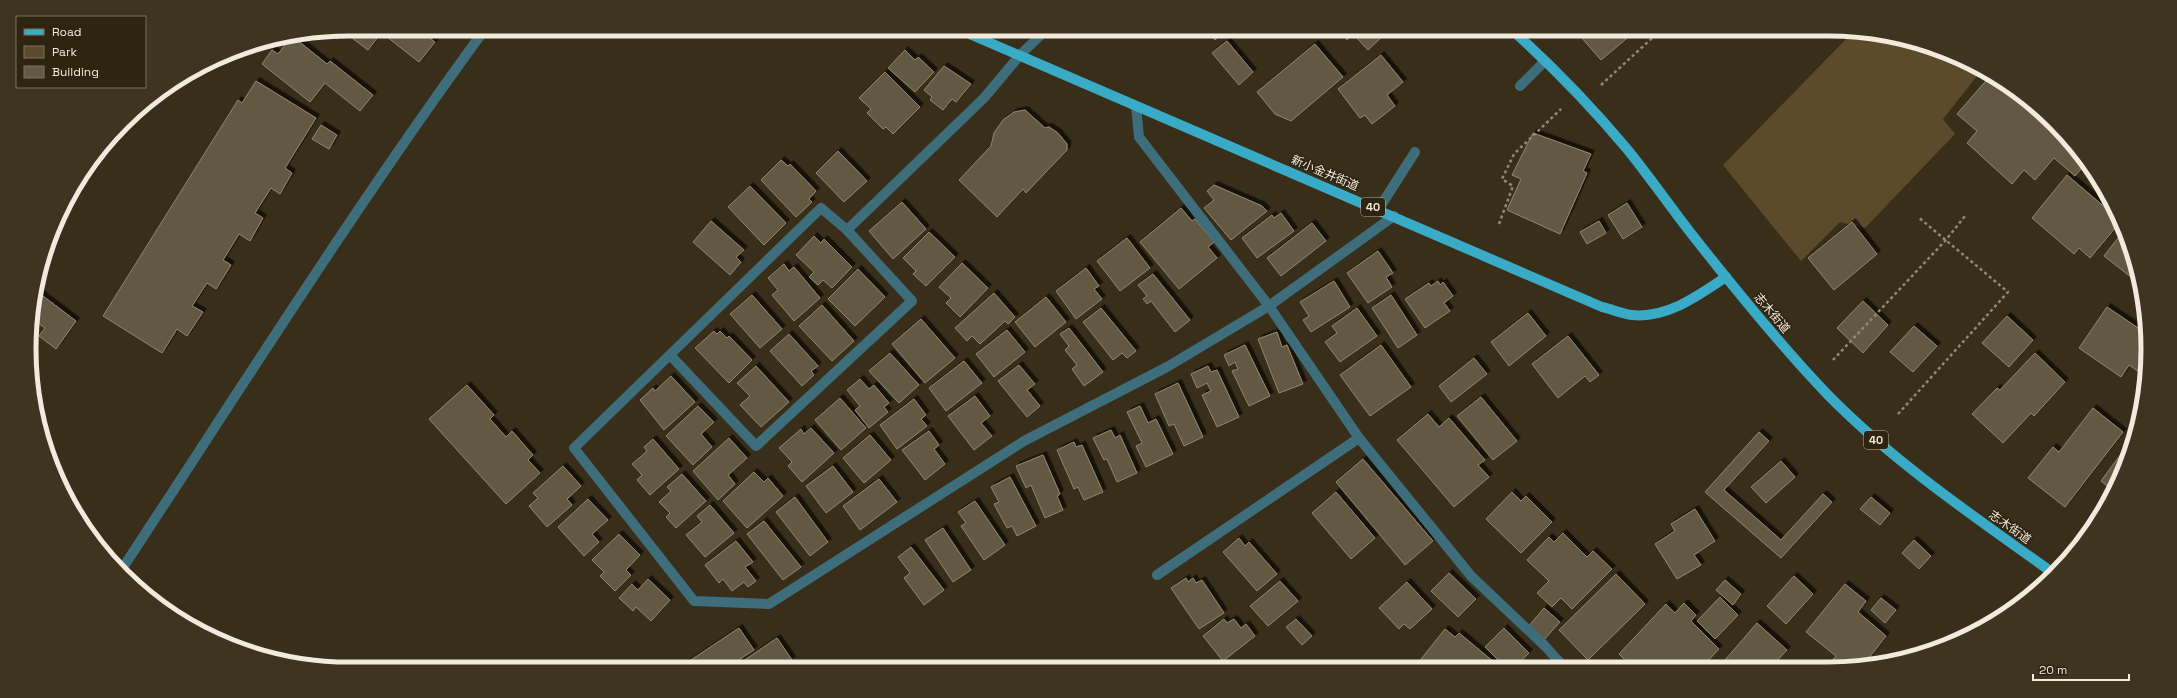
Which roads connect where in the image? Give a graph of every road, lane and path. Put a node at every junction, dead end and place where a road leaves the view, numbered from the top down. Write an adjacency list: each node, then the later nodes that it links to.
1 (480, 36): 26 (street)
2 (975, 36): 6 (main road, 新小金井街道 / 40)
3 (1040, 36): 6 (street)
4 (1518, 36): 7 (main road, 志木街道 / 40)
5 (1655, 36): 9 (path)
6 (1020, 55): 10 (main road, 新小金井街道 / 40); 18 (street)
7 (1545, 62): 8 (street); 9 (main road, 志木街道 / 40)
8 (1520, 86)
9 (1582, 99): 20 (main road, 志木街道 / 40)
10 (1136, 106): 13 (main road, 新小金井街道 / 40); 21 (street)
11 (1562, 109): 17 (path)
12 (1415, 152): 13 (street)
13 (1378, 210): 14 (main road, 新小金井街道 / 40)
14 (1394, 216): 20 (main road, 新小金井街道 / 40); 21 (street)
15 (1965, 216): 19 (path)
16 (1918, 217): 19 (path)
17 (1499, 224)
18 (847, 230): 22 (street); 22 (street)
19 (1945, 240): 23 (path); 24 (path)
20 (1726, 277): 27 (main road, 志木街道 / 40)
21 (1269, 306): 22 (street); 25 (street)
22 (670, 355)
23 (1833, 360)
24 (1898, 414)
25 (1359, 438): 28 (street); 29 (street)
26 (124, 566)
27 (2048, 570)
28 (1157, 575)
29 (1559, 662)

